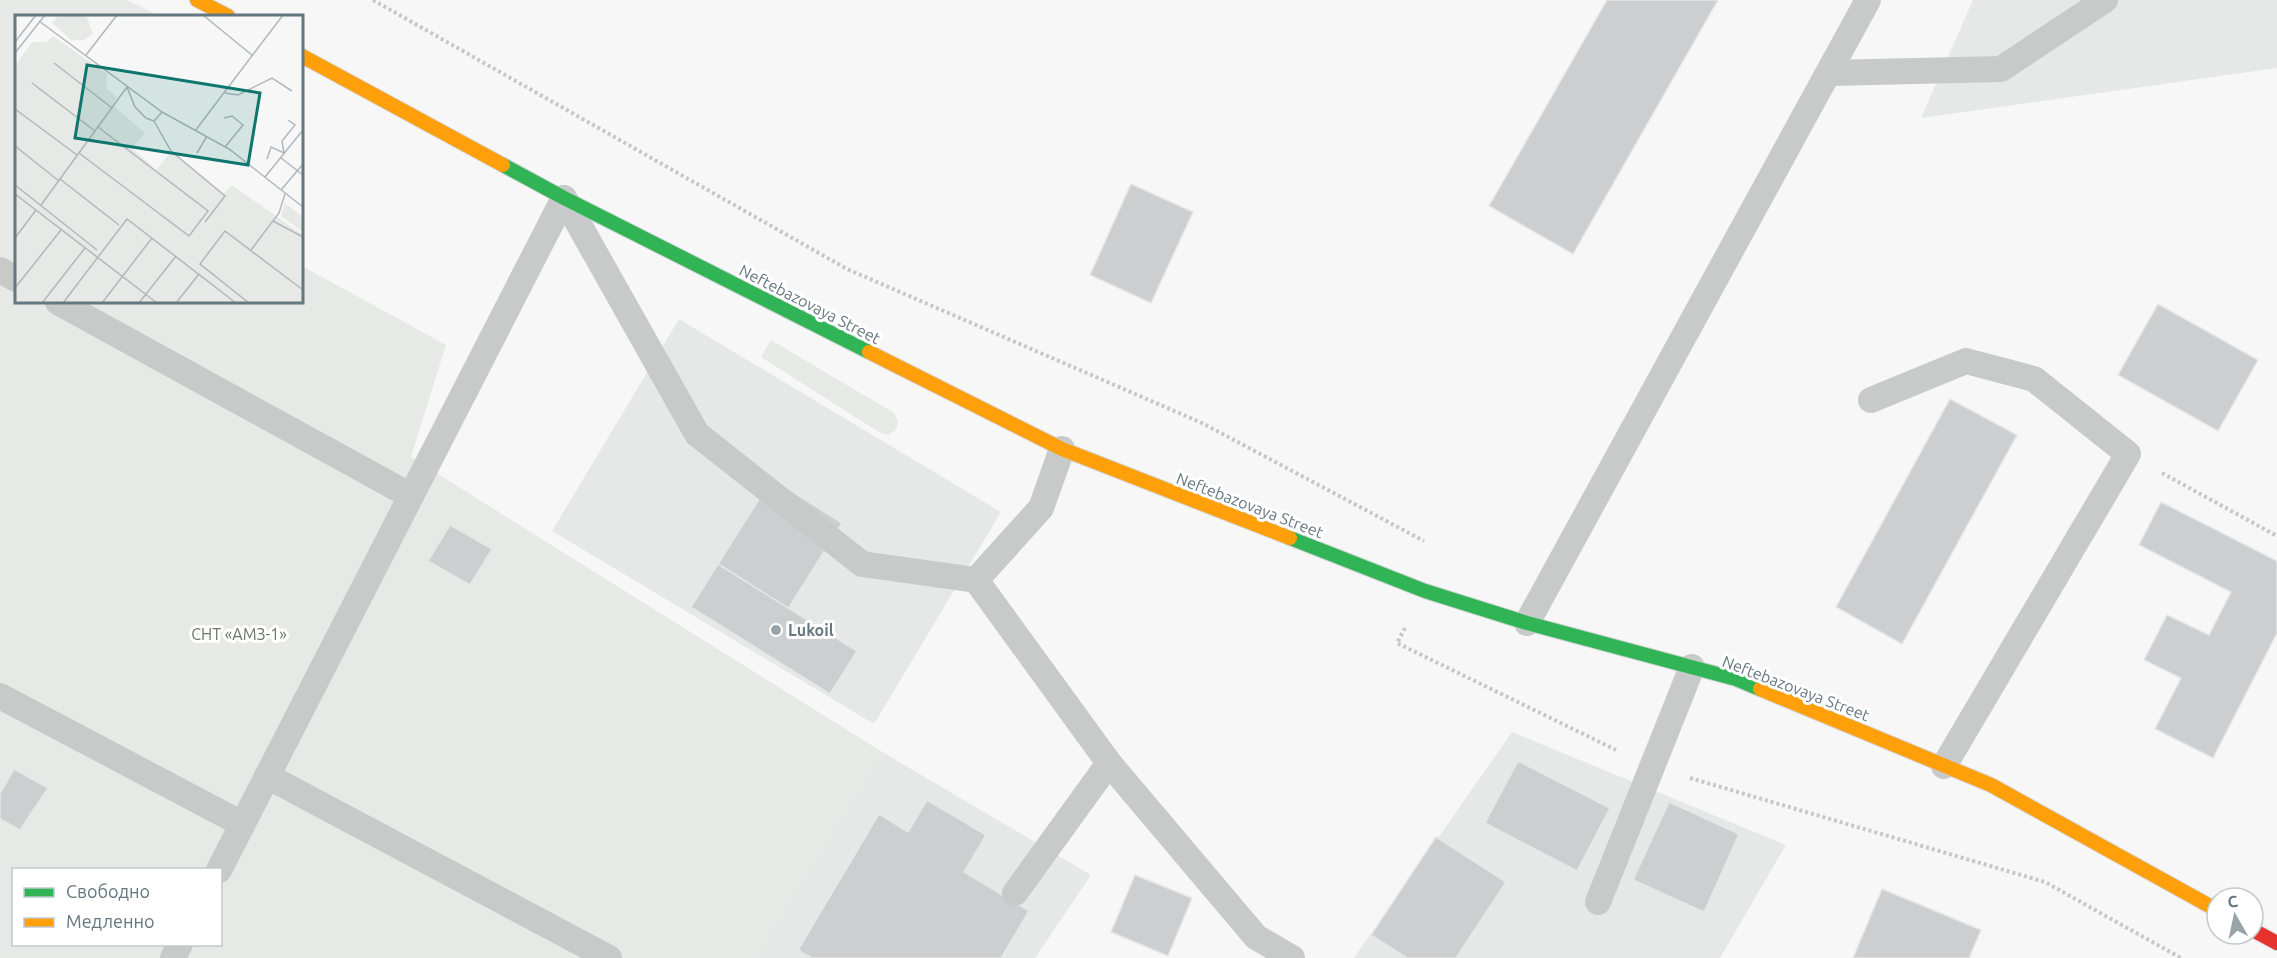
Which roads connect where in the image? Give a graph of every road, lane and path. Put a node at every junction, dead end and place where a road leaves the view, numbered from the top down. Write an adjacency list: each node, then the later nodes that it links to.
1 (197, 0): 4 (street)
2 (1868, 0): 6 (lane)
3 (2105, 0): 6 (lane)
4 (226, 15)
5 (303, 57): 7 (street, Neftebazovaya Street)
6 (1829, 73): 17 (lane)
7 (564, 198): 12 (street, Neftebazovaya Street); 14 (lane); 16 (lane)
8 (0, 270): 9 (lane)
9 (15, 278)
10 (60, 303): 14 (lane)
11 (1871, 400): 13 (lane)
12 (1062, 449): 16 (lane); 17 (street, Neftebazovaya Street)
13 (2128, 454): 15 (path); 21 (lane)
14 (411, 496): 22 (lane)
15 (2277, 536)
16 (976, 580): 20 (lane)
17 (1527, 623): 18 (street, Neftebazovaya Street)
18 (1692, 667): 21 (street, Neftebazovaya Street); 26 (lane)
19 (0, 696): 23 (lane)
20 (1109, 763): 25 (lane); 29 (lane)
21 (1944, 766): 27 (street, Neftebazovaya Street)
22 (267, 776): 23 (lane); 28 (lane)
23 (242, 824): 24 (lane)
24 (220, 868)
25 (1015, 892)
26 (1598, 902)
27 (2205, 903)
28 (609, 958)
29 (1292, 958)

